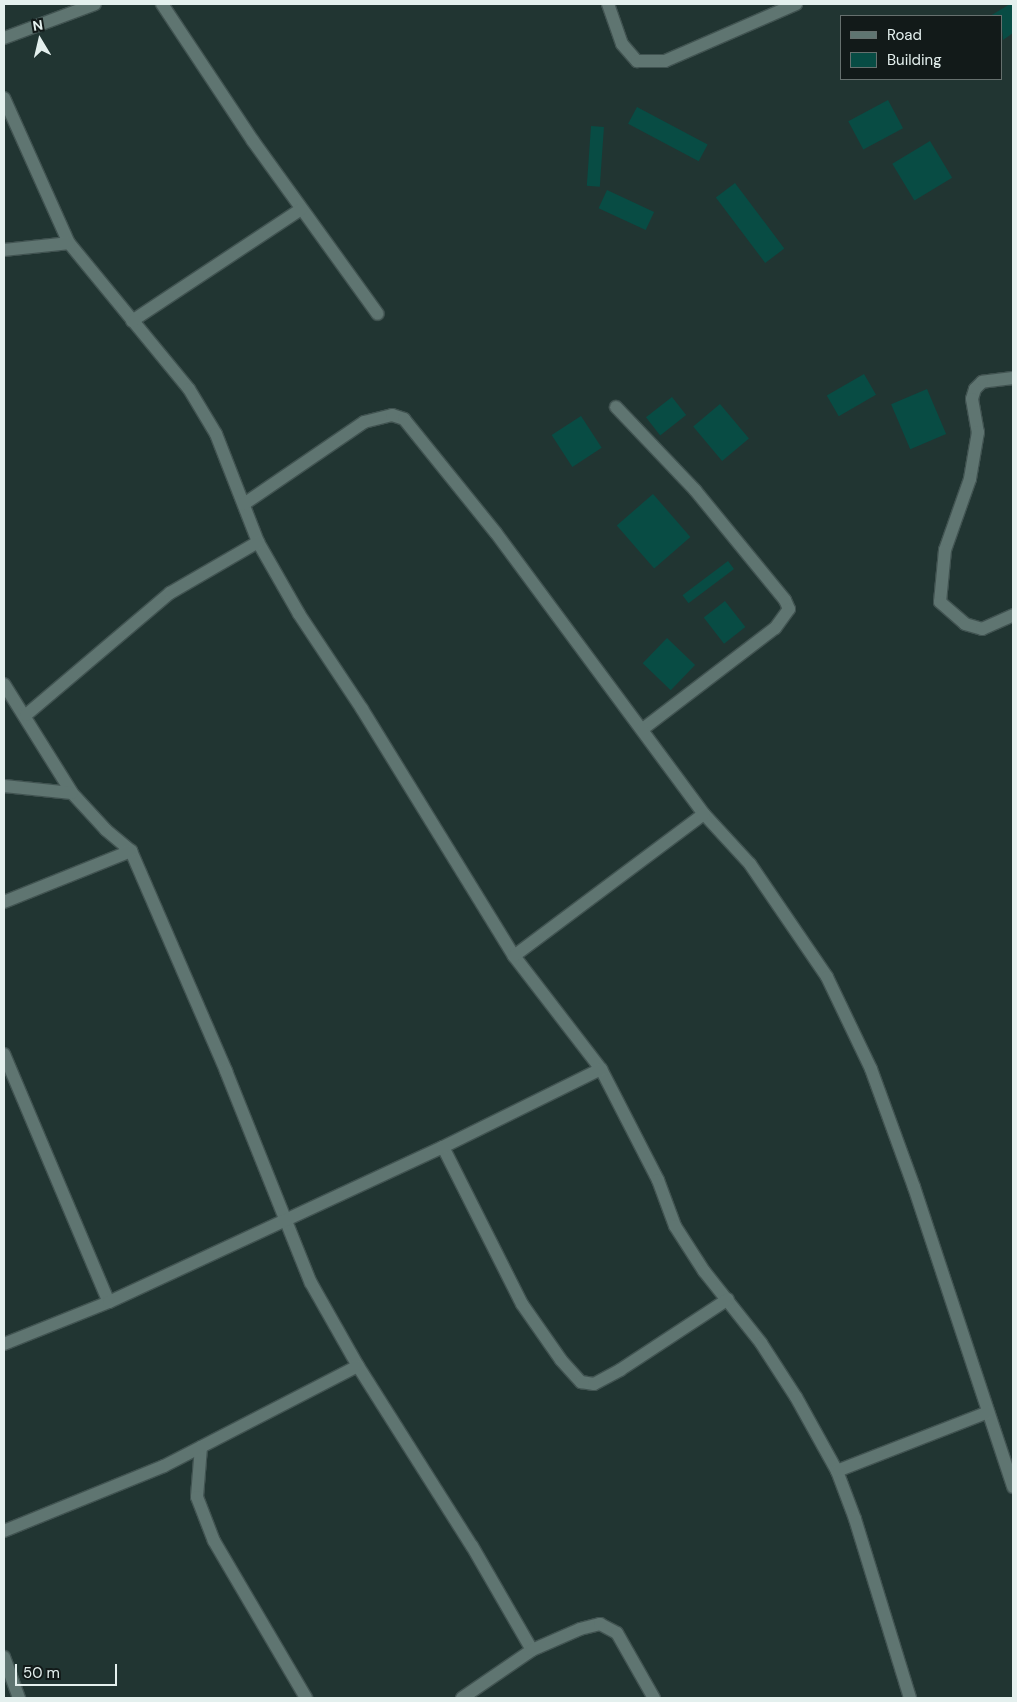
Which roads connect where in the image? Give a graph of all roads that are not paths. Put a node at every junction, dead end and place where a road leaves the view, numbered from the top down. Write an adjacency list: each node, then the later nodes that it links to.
1 (95, 4): 5 (street)
2 (162, 4): 7 (street)
3 (608, 4): 4 (street)
4 (796, 4)
5 (4, 38)
6 (4, 98): 8 (street)
7 (301, 209): 10 (street); 11 (street)
8 (69, 243): 9 (street); 11 (street)
9 (4, 250)
10 (378, 314)
11 (132, 321): 14 (street)
12 (1013, 378): 16 (street)
13 (616, 407): 19 (street)
14 (244, 504): 15 (street); 19 (street)
15 (258, 542): 18 (street); 25 (street)
16 (1013, 615)
17 (4, 684): 18 (street)
18 (26, 715): 21 (street)
19 (643, 729): 22 (street)
20 (4, 786): 21 (street)
21 (72, 793): 23 (street)
22 (704, 814): 25 (street); 34 (street)
23 (131, 851): 24 (street); 29 (street)
24 (4, 902)
25 (514, 956): 27 (street)
26 (4, 1054): 31 (street)
27 (601, 1070): 28 (street); 30 (street)
28 (443, 1147): 29 (street); 30 (street)
29 (286, 1220): 31 (street); 33 (street)
30 (728, 1299): 36 (street)
31 (109, 1302): 32 (street)
32 (4, 1344)
33 (358, 1366): 35 (street); 39 (street)
34 (988, 1412): 36 (street); 37 (street)
35 (201, 1447): 38 (street); 42 (street)
36 (837, 1471): 45 (street)
37 (1013, 1487)
38 (4, 1531)
39 (532, 1650): 43 (street); 44 (street)
40 (4, 1657): 41 (street)
41 (19, 1698)
42 (306, 1698)
43 (462, 1698)
44 (654, 1698)
45 (910, 1698)

